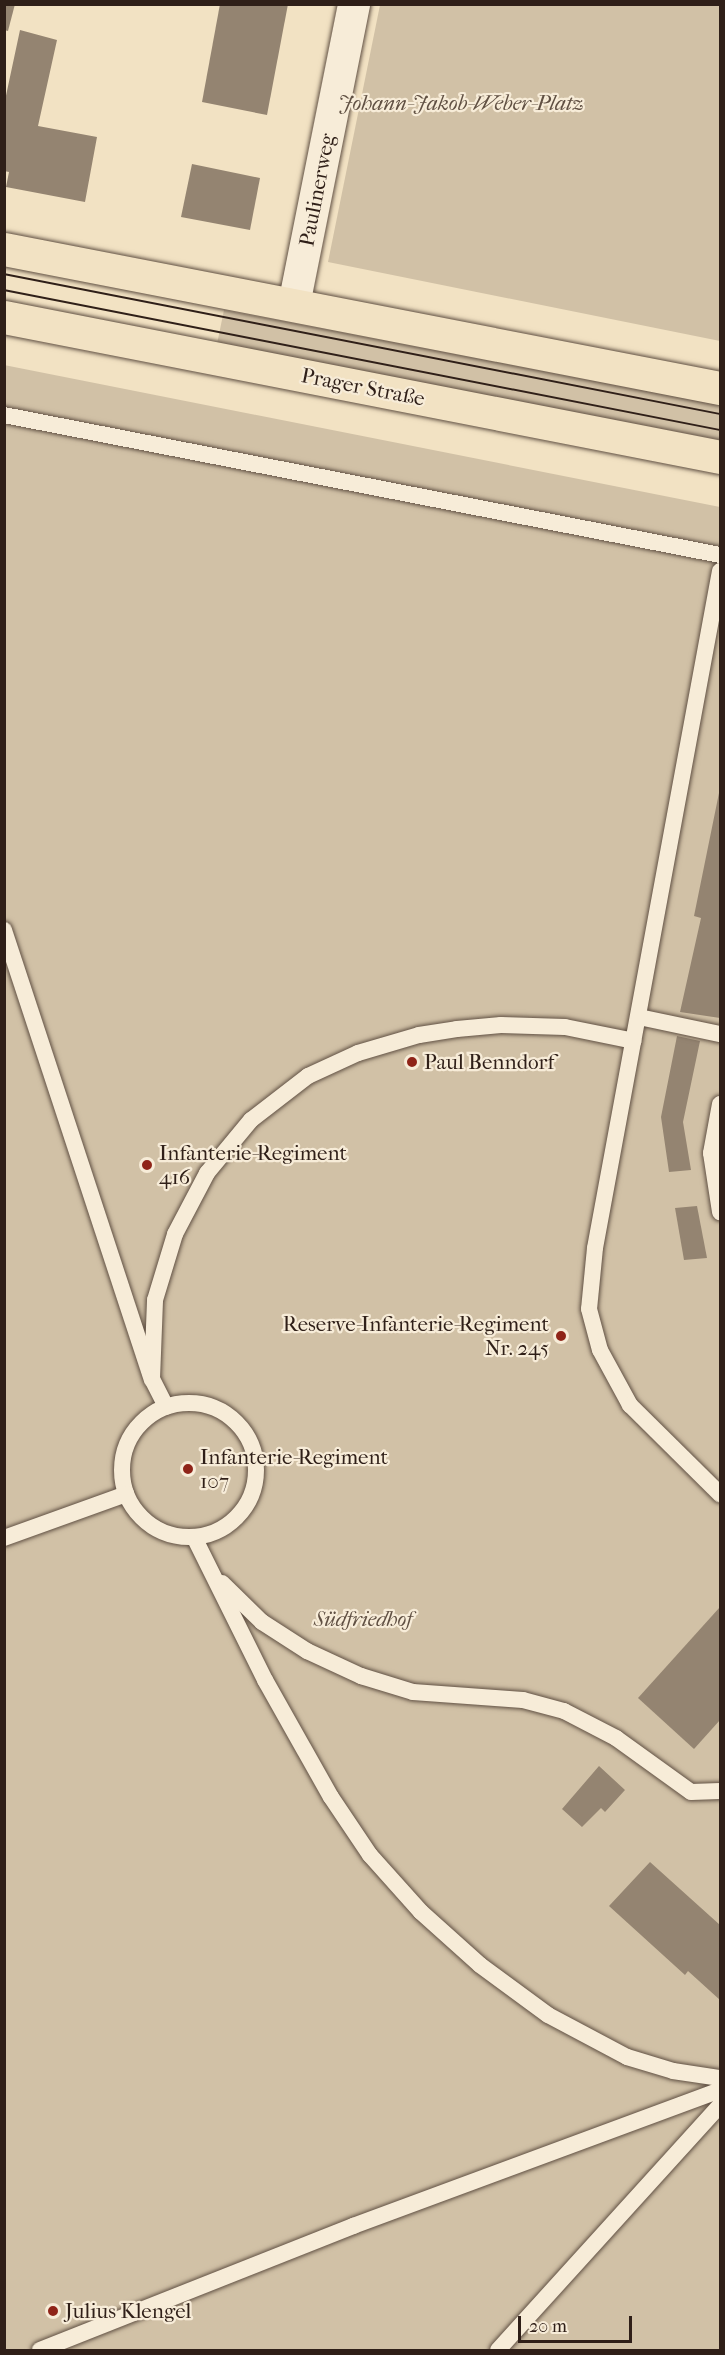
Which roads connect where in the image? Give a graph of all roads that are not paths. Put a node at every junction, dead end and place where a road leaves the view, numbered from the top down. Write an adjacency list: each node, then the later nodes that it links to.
1 (354, 4): 3 (street, Paulinerweg)
2 (4, 249): 3 (main road)
3 (294, 305): 5 (main road)
4 (4, 317): 7 (main road, Prager Straße)
5 (720, 388)
6 (4, 416): 8 (lane)
7 (720, 457)
8 (720, 555)
9 (720, 571): 11 (lane)
10 (4, 930): 16 (lane)
11 (639, 1017): 12 (lane); 13 (lane)
12 (720, 1034)
13 (634, 1041): 16 (lane); 19 (lane)
14 (720, 1104): 15 (lane)
15 (720, 1212)
16 (152, 1379): 17 (lane)
17 (166, 1407): 18 (lane); 20 (lane)
18 (126, 1494): 20 (lane); 21 (lane)
19 (720, 1494)
20 (194, 1537): 22 (lane)
21 (4, 1538)
22 (212, 1574): 23 (lane); 24 (lane)
23 (720, 1791)
24 (720, 2078)
25 (720, 2090): 27 (lane)
26 (720, 2105): 28 (lane)
27 (40, 2350)
28 (498, 2350)

